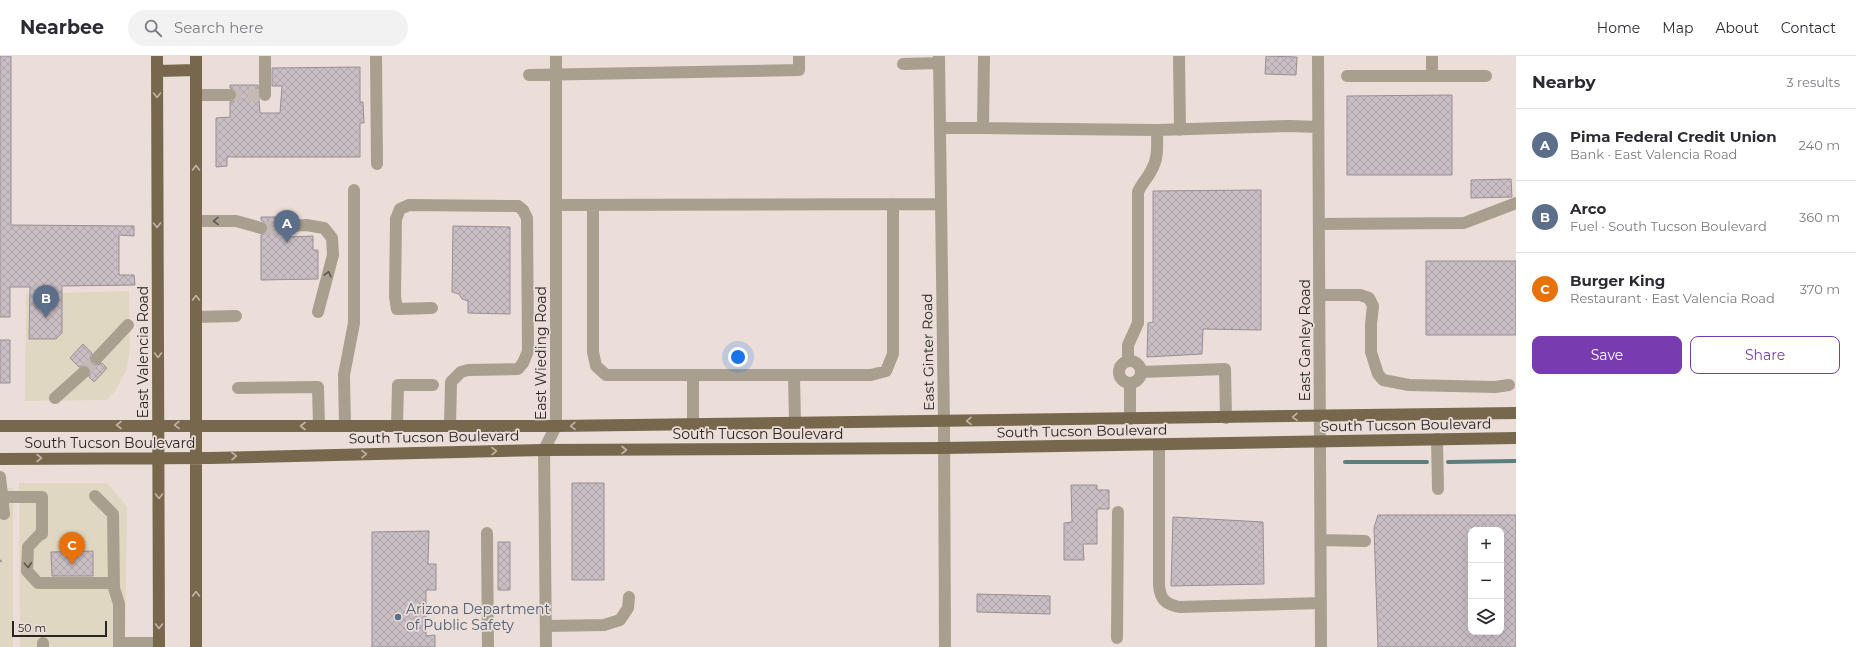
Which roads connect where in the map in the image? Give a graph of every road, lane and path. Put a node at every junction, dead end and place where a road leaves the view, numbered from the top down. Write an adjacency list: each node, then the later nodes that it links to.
1 (157, 56): 14 (main road, East Valencia Road)
2 (196, 56): 13 (main road)
3 (376, 56): 28 (street)
4 (556, 56): 15 (street, East Wieding Road)
5 (799, 56): 15 (street)
6 (984, 56): 25 (street)
7 (1179, 56): 27 (street)
8 (1318, 56): 23 (street, East Ganley Road)
9 (1432, 56): 18 (street)
10 (265, 58): 21 (street)
11 (939, 60): 12 (street); 24 (street, East Ginter Road)
12 (903, 64)
13 (196, 70): 14 (main road); 20 (main road)
14 (157, 71): 62 (main road, East Valencia Road, one-way to 62)
15 (556, 74): 16 (street); 34 (street, East Wieding Road)
16 (529, 75)
17 (1347, 76): 18 (street)
18 (1432, 76): 19 (street)
19 (1486, 76)
20 (196, 95): 22 (street); 35 (main road, one-way to 20)
21 (265, 95)
22 (230, 96)
23 (1318, 127): 27 (street); 36 (street, East Ganley Road)
24 (940, 128): 25 (street); 32 (street, East Ginter Road)
25 (983, 128): 26 (street)
26 (1157, 130): 27 (street); 46 (street)
27 (1180, 130)
28 (377, 164)
29 (354, 190): 67 (street)
30 (1516, 203): 36 (street)
31 (893, 204): 32 (street); 33 (street); 50 (street)
32 (941, 204): 60 (street, East Ginter Road)
33 (593, 205): 34 (street); 49 (street)
34 (556, 206): 70 (street, East Wieding Road)
35 (196, 221): 38 (street, one-way to 35); 43 (main road, one-way to 35)
36 (1319, 224): 39 (street, East Ganley Road)
37 (288, 226): 41 (street, one-way to 37)
38 (261, 228)
39 (1319, 296): 53 (street); 57 (street, East Ganley Road)
40 (432, 308): 69 (street)
41 (318, 312)
42 (236, 316): 43 (street)
43 (196, 317): 63 (main road)
44 (128, 325): 45 (street)
45 (97, 358)
46 (1128, 360): 48 (street); 51 (street)
47 (84, 372): 55 (street)
48 (1141, 372): 51 (street); 58 (street)
49 (693, 375): 50 (street); 64 (street)
50 (794, 375): 61 (street)
51 (1130, 384): 59 (street)
52 (433, 385): 68 (street)
53 (1509, 385)
54 (238, 388): 66 (street)
55 (55, 398)
56 (1516, 413): 57 (main road, South Tucson Boulevard)
57 (1320, 417): 58 (main road, South Tucson Boulevard, one-way to 58); 73 (street, East Ganley Road)
58 (1226, 418): 59 (main road, South Tucson Boulevard)
59 (1130, 419): 60 (main road, South Tucson Boulevard, one-way to 60)
60 (944, 422): 61 (main road, South Tucson Boulevard); 75 (street, East Ginter Road)
61 (795, 424): 64 (main road, South Tucson Boulevard)
62 (158, 425): 63 (main road, South Tucson Boulevard, one-way to 62); 65 (main road, South Tucson Boulevard, one-way to 65); 77 (main road, East Valencia Road)
63 (196, 425): 66 (main road, South Tucson Boulevard, one-way to 63); 78 (main road)
64 (693, 425): 70 (main road, South Tucson Boulevard, one-way to 70)
65 (0, 426)
66 (319, 426): 67 (main road, South Tucson Boulevard)
67 (345, 426): 68 (main road, South Tucson Boulevard)
68 (397, 426): 69 (main road, South Tucson Boulevard)
69 (450, 426): 70 (main road, South Tucson Boulevard)
70 (556, 426): 76 (street, East Wieding Road)
71 (1516, 438): 72 (main road, South Tucson Boulevard)
72 (1437, 440): 73 (main road, South Tucson Boulevard); 81 (street)
73 (1321, 442): 74 (main road, South Tucson Boulevard); 87 (street, East Ganley Road)
74 (1159, 445): 75 (main road, South Tucson Boulevard); 93 (street)
75 (944, 448): 76 (main road, South Tucson Boulevard, one-way to 75); 101 (street, East Ginter Road)
76 (544, 450): 78 (main road, South Tucson Boulevard, one-way to 76); 94 (street, East Wieding Road)
77 (158, 457): 78 (main road, South Tucson Boulevard); 79 (main road, South Tucson Boulevard, one-way to 77); 97 (main road, East Valencia Road, one-way to 97)
78 (195, 457): 98 (main road, one-way to 78)
79 (0, 459)
80 (0, 477): 83 (street)
81 (1438, 489)
82 (95, 496): 91 (street)
83 (1, 497): 85 (street); 91 (street, one-way to 91)
84 (1118, 512): 95 (street)
85 (4, 514)
86 (487, 532): 99 (street)
87 (1321, 540): 88 (street); 93 (street, East Ganley Road)
88 (1365, 541)
89 (0, 561): 90 (path)
90 (4, 561)
91 (114, 583): 96 (street)
92 (629, 597): 94 (street)
93 (1321, 603): 102 (street, East Ganley Road)
94 (546, 626): 100 (street, East Wieding Road)
95 (1117, 638)
96 (119, 645): 97 (street)
97 (159, 645)
98 (196, 647)
99 (488, 647)
100 (546, 647)
101 (944, 647)
102 (1321, 647)

